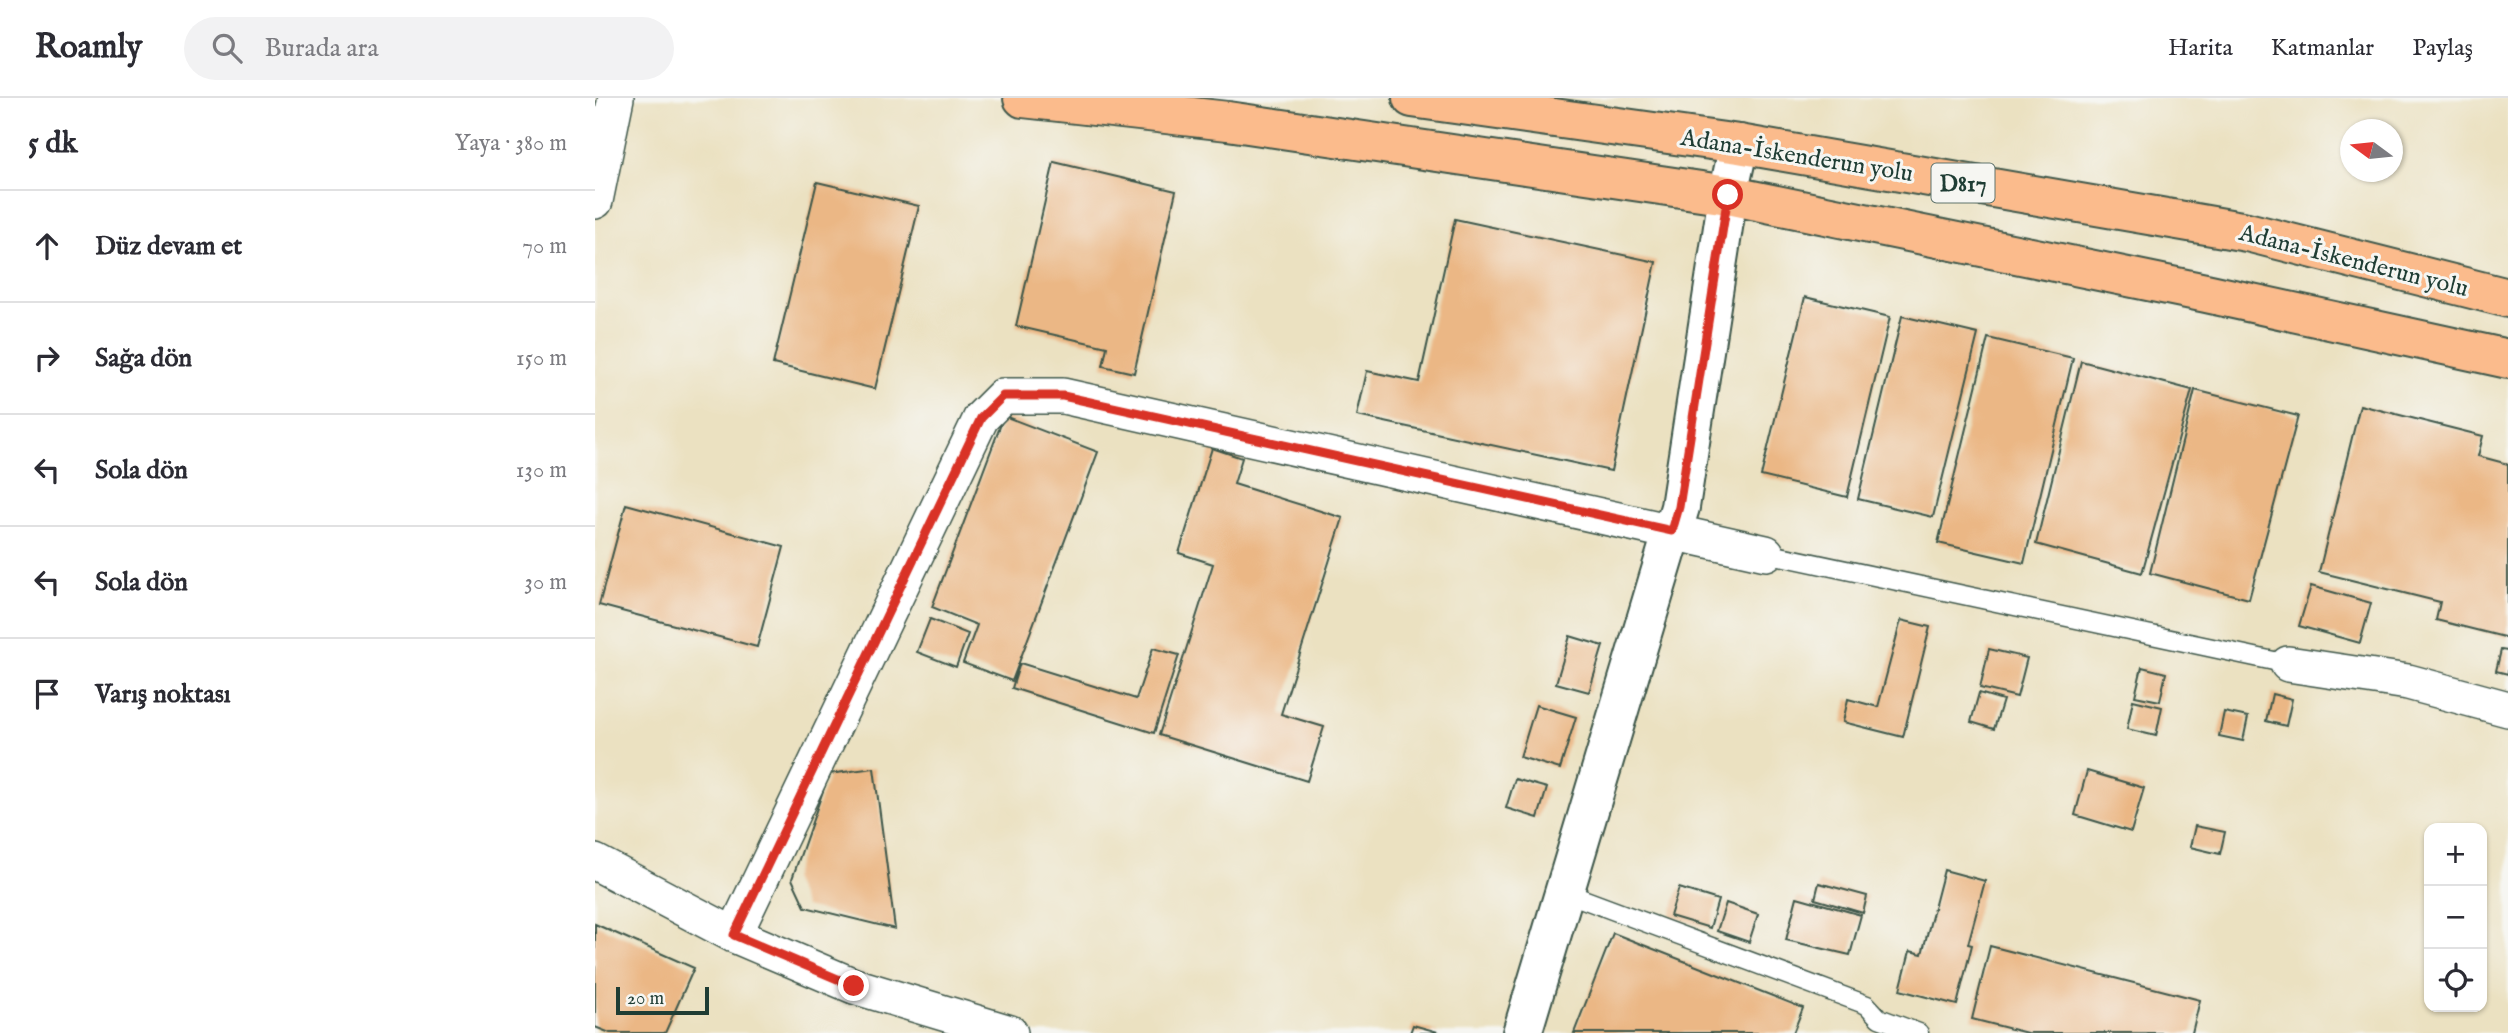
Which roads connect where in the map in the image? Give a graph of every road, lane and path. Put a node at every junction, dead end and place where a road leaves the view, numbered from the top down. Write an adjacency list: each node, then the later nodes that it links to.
1 (615, 98): 6 (street)
2 (1023, 98): 5 (highway, D817)
3 (1412, 98): 4 (highway, Adana-İskenderun yolu / D817)
4 (1739, 144): 5 (street); 7 (highway, Adana-İskenderun yolu / D817)
5 (1728, 195): 8 (highway, D817); 9 (street)
6 (595, 201)
7 (2508, 298)
8 (2508, 359)
9 (1672, 531): 10 (street); 14 (street); 15 (street)
10 (1766, 553): 11 (lane)
11 (2288, 664): 12 (street)
12 (2508, 709)
13 (595, 862): 15 (street)
14 (1564, 892): 17 (street); 18 (lane)
15 (734, 935): 16 (street)
16 (1010, 1033)
17 (1522, 1033)
18 (1919, 1033)

